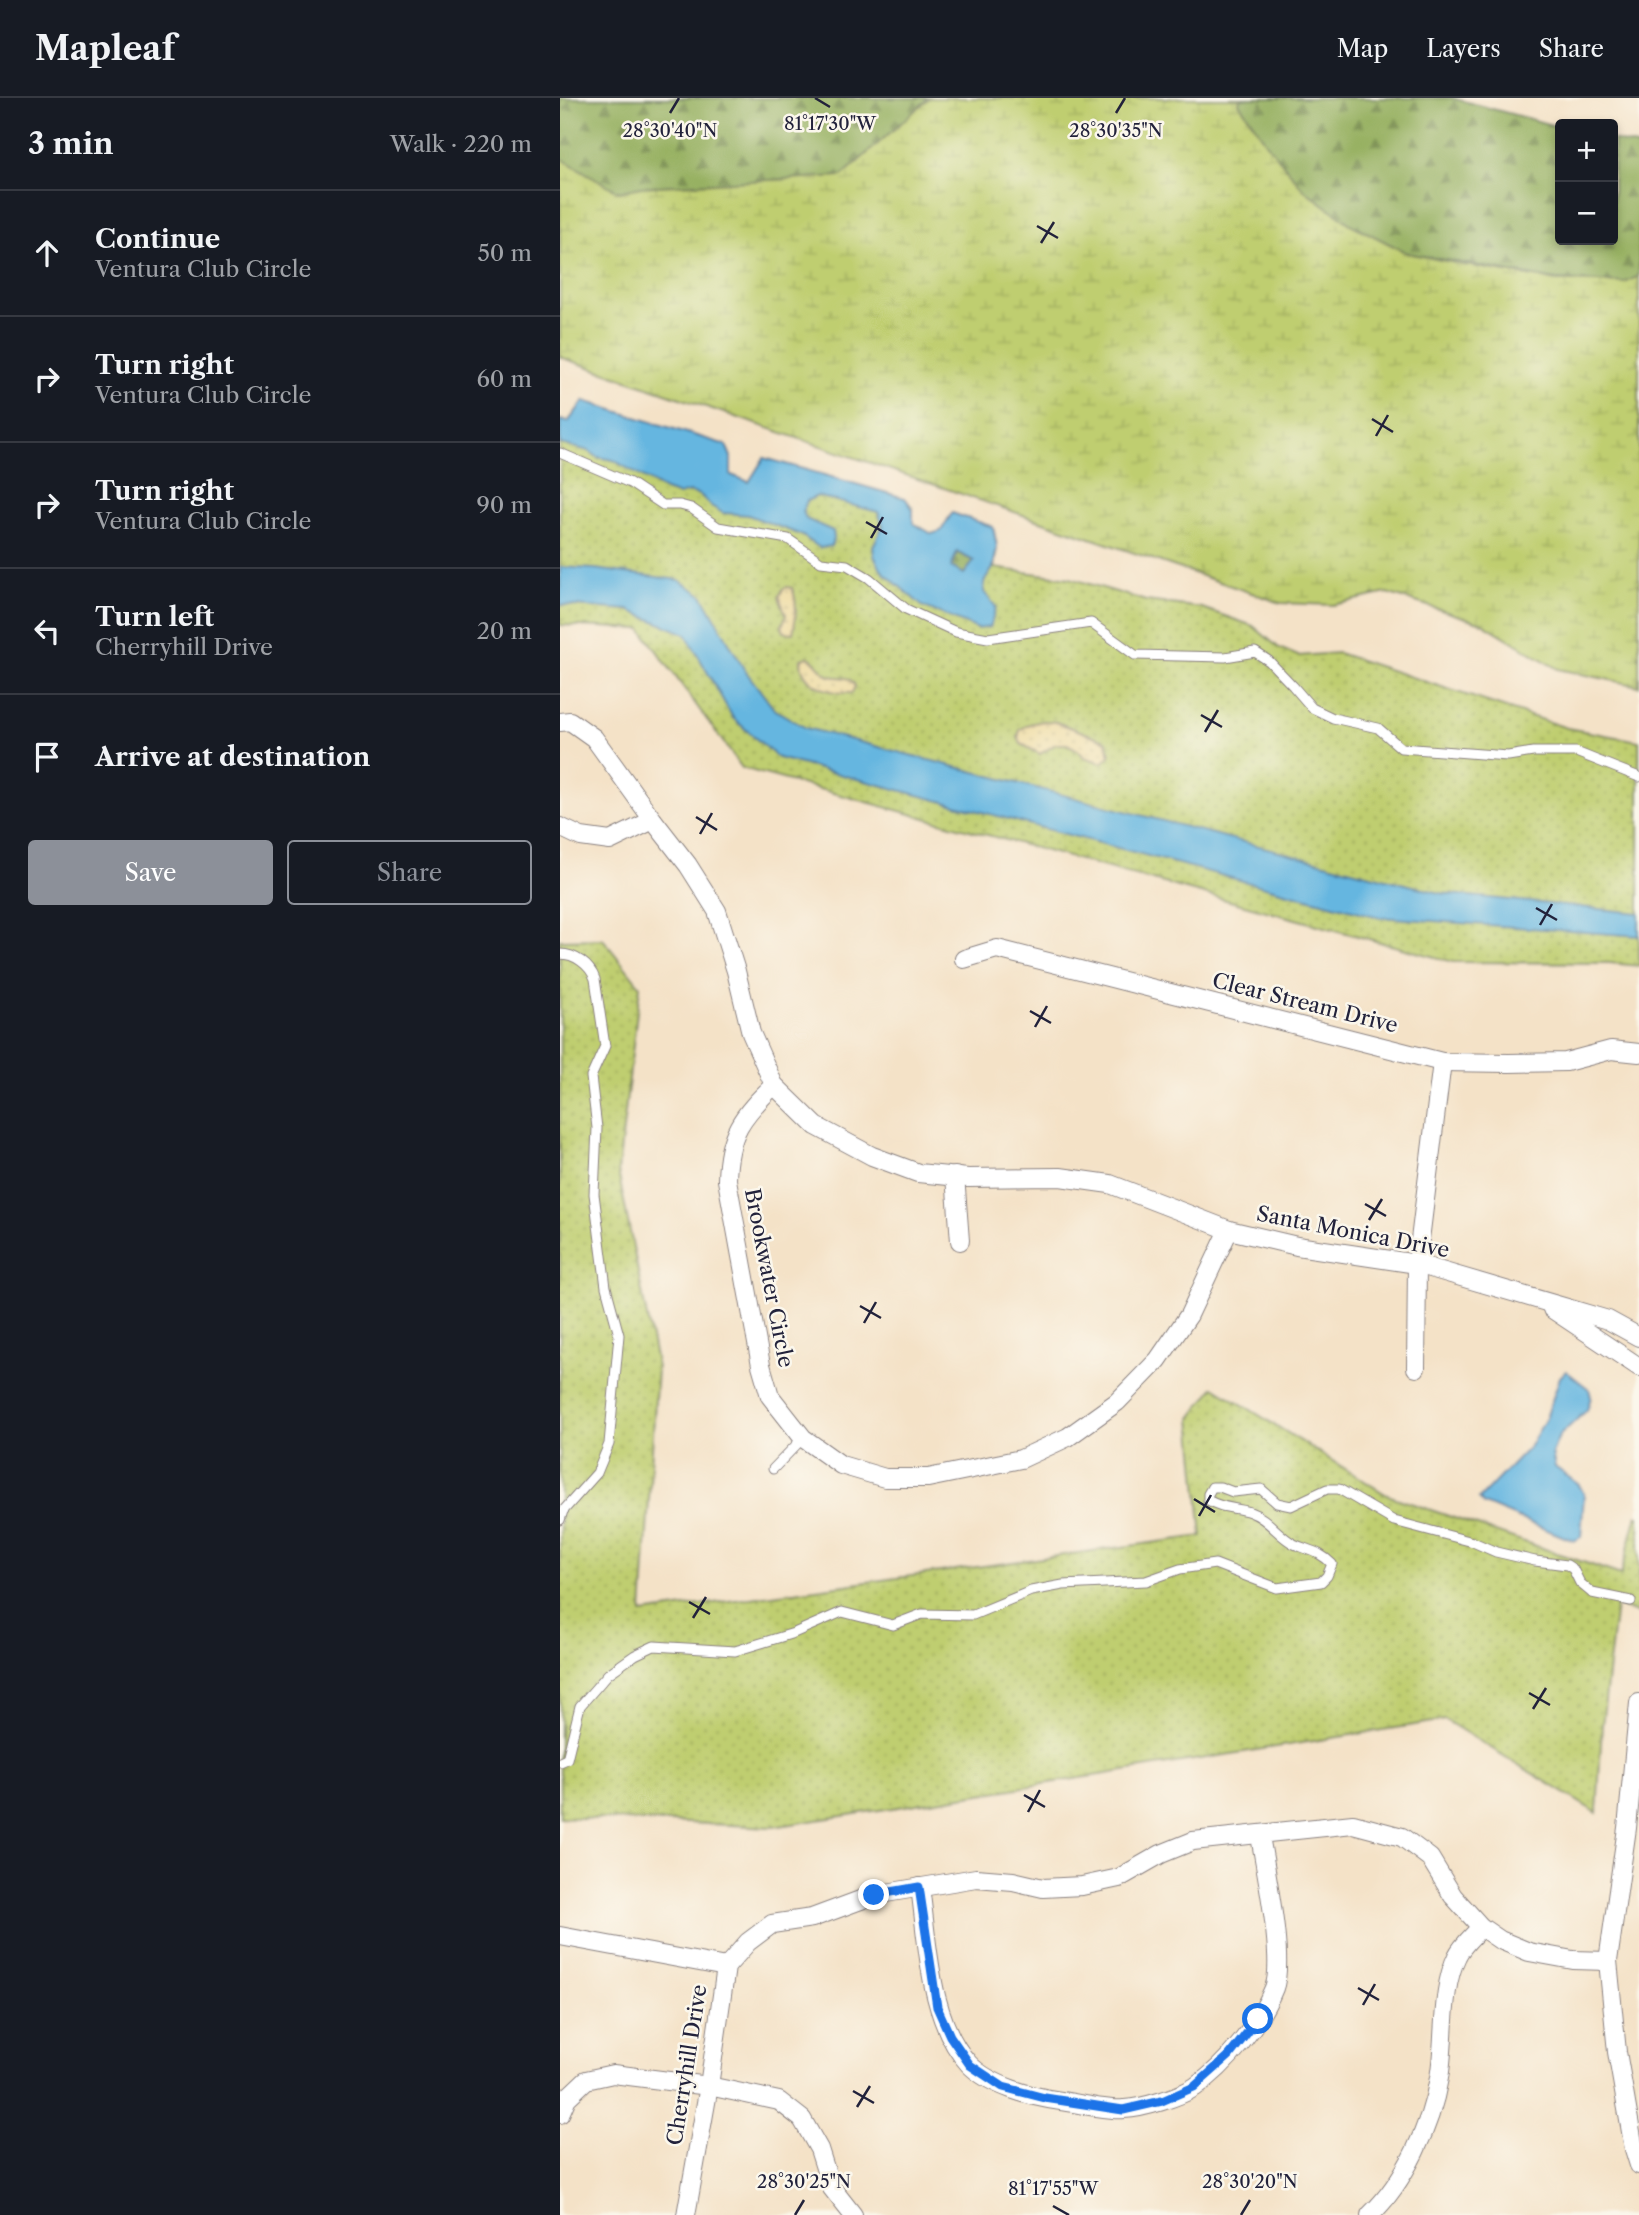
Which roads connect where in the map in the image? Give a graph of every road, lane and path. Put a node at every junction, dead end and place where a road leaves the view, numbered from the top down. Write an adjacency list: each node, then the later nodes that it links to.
1 (560, 453): 3 (lane)
2 (560, 722): 4 (street, Santa Monica Drive)
3 (1639, 776)
4 (653, 820): 5 (street); 10 (street, Santa Monica Drive)
5 (560, 827)
6 (560, 954): 21 (lane)
7 (964, 960): 9 (street, Clear Stream Drive)
8 (1639, 1053): 9 (street, Clear Stream Drive)
9 (1442, 1062): 14 (street)
10 (774, 1085): 11 (street, Santa Monica Drive); 19 (street, Brookwater Circle)
11 (955, 1176): 12 (street, Santa Monica Drive); 13 (street)
12 (1228, 1230): 14 (street, Santa Monica Drive); 19 (street, Brookwater Circle)
13 (960, 1241)
14 (1417, 1264): 15 (street, Santa Monica Drive); 18 (street)
15 (1538, 1299): 16 (street, Santa Monica Drive); 17 (street, Santa Monica Drive)
16 (1639, 1337)
17 (1639, 1367)
18 (1416, 1368)
19 (803, 1438): 20 (lane)
20 (773, 1469)
21 (560, 1520)
22 (1631, 1601): 25 (lane)
23 (1639, 1703): 24 (street)
24 (1638, 1723): 30 (street)
25 (560, 1762)
26 (1260, 1835): 27 (street, Cherryhill Drive); 27 (street); 28 (street, Cherryhill Drive)
27 (919, 1887): 31 (street, Cherryhill Drive)
28 (1481, 1927): 30 (street, Cherryhill Drive); 37 (street)
29 (560, 1936): 31 (street)
30 (1608, 1961): 34 (street)
31 (726, 1967): 32 (street, Cherryhill Drive)
32 (709, 2086): 33 (street); 35 (street, Cherryhill Drive); 36 (street)
33 (560, 2114)
34 (1639, 2165)
35 (686, 2215)
36 (853, 2215)
37 (1370, 2215)

